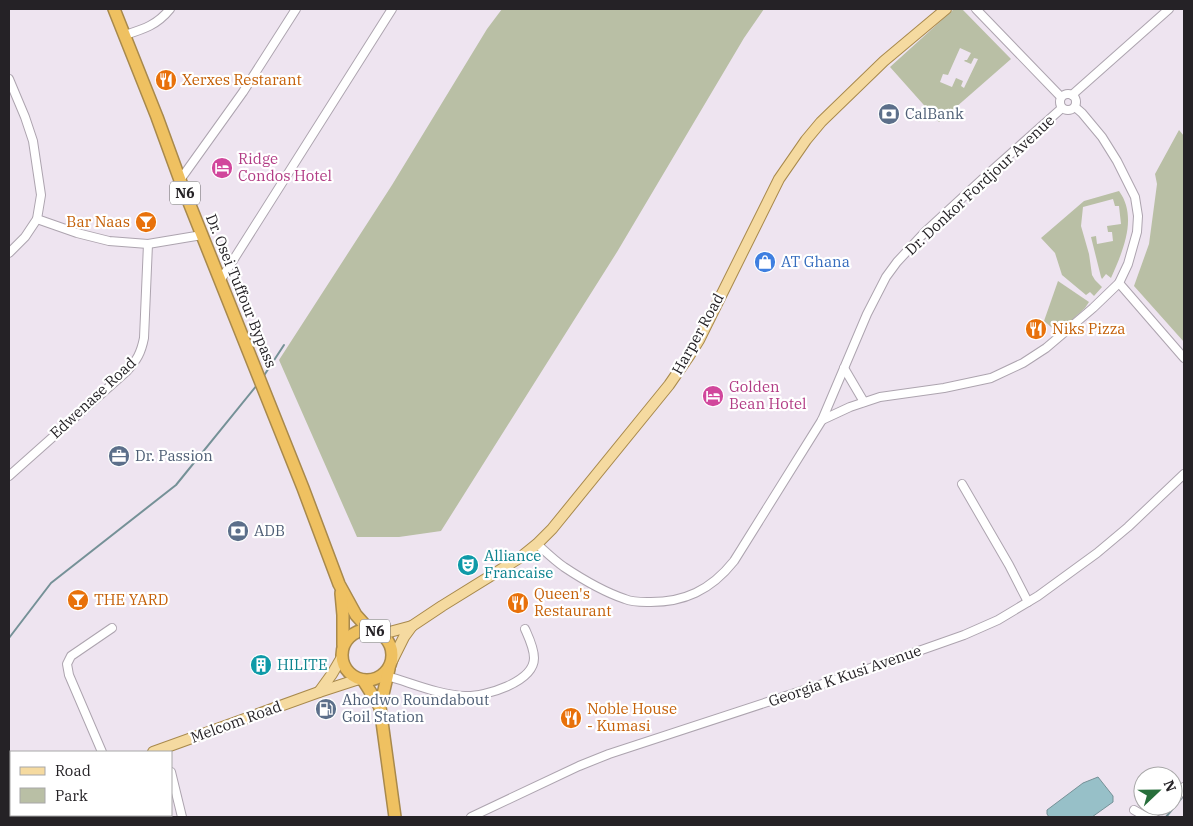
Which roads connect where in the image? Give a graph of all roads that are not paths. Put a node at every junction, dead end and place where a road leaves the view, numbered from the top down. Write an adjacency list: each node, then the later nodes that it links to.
1 (114, 9): 8 (highway, Dr. Osei Tuffour Bypass / N6)
2 (170, 9): 8 (street)
3 (296, 9): 14 (street)
4 (392, 9): 19 (street)
5 (946, 9): 28 (main road, Harper Road)
6 (976, 9): 11 (street)
7 (1169, 9): 10 (street)
8 (125, 35): 14 (highway, Dr. Osei Tuffour Bypass / N6)
9 (9, 79): 15 (street)
10 (1072, 95): 11 (street); 12 (street)
11 (1061, 97): 13 (street)
12 (1074, 107): 13 (street); 20 (street)
13 (1062, 108): 22 (street, Dr. Donkor Fordjour Avenue)
14 (180, 180): 16 (highway, Dr. Osei Tuffour Bypass / N6)
15 (37, 219): 17 (street); 18 (street)
16 (202, 235): 17 (street); 19 (highway, Dr. Osei Tuffour Bypass / N6)
17 (148, 244): 26 (street, Edwenase Road)
18 (9, 253)
19 (220, 280): 29 (highway, Dr. Osei Tuffour Bypass / N6)
20 (1119, 283): 21 (street); 23 (street)
21 (1184, 358)
22 (844, 368): 23 (street); 24 (street, Dr. Donkor Fordjour Avenue)
23 (864, 402): 24 (street)
24 (822, 420): 28 (street, Dr. Donkor Fordjour Avenue)
25 (1184, 474): 30 (street, Georgia K Kusi Avenue)
26 (9, 476)
27 (962, 484): 30 (street)
28 (538, 544): 31 (main road, Harper Road)
29 (340, 584): 34 (highway, Dr. Osei Tuffour Bypass / N6); 35 (highway, Dr. Osei Tuffour Bypass / N6)
30 (1028, 602): 45 (street, Georgia K Kusi Avenue)
31 (412, 626): 34 (main road, Harper Road); 36 (main road, Harper Road)
32 (112, 628): 41 (street)
33 (525, 629): 36 (street)
34 (377, 632): 35 (highway, N6); 36 (highway, N6)
35 (343, 651): 37 (highway, N6); 38 (main road)
36 (390, 667): 37 (highway); 39 (highway, N6)
37 (361, 680): 38 (main road, Melcom Road); 39 (highway, N6)
38 (319, 692): 40 (main road, Melcom Road)
39 (380, 706): 44 (highway, N6)
40 (166, 750)
41 (102, 751)
42 (172, 776): 43 (street)
43 (182, 817)
44 (395, 817)
45 (471, 817)

